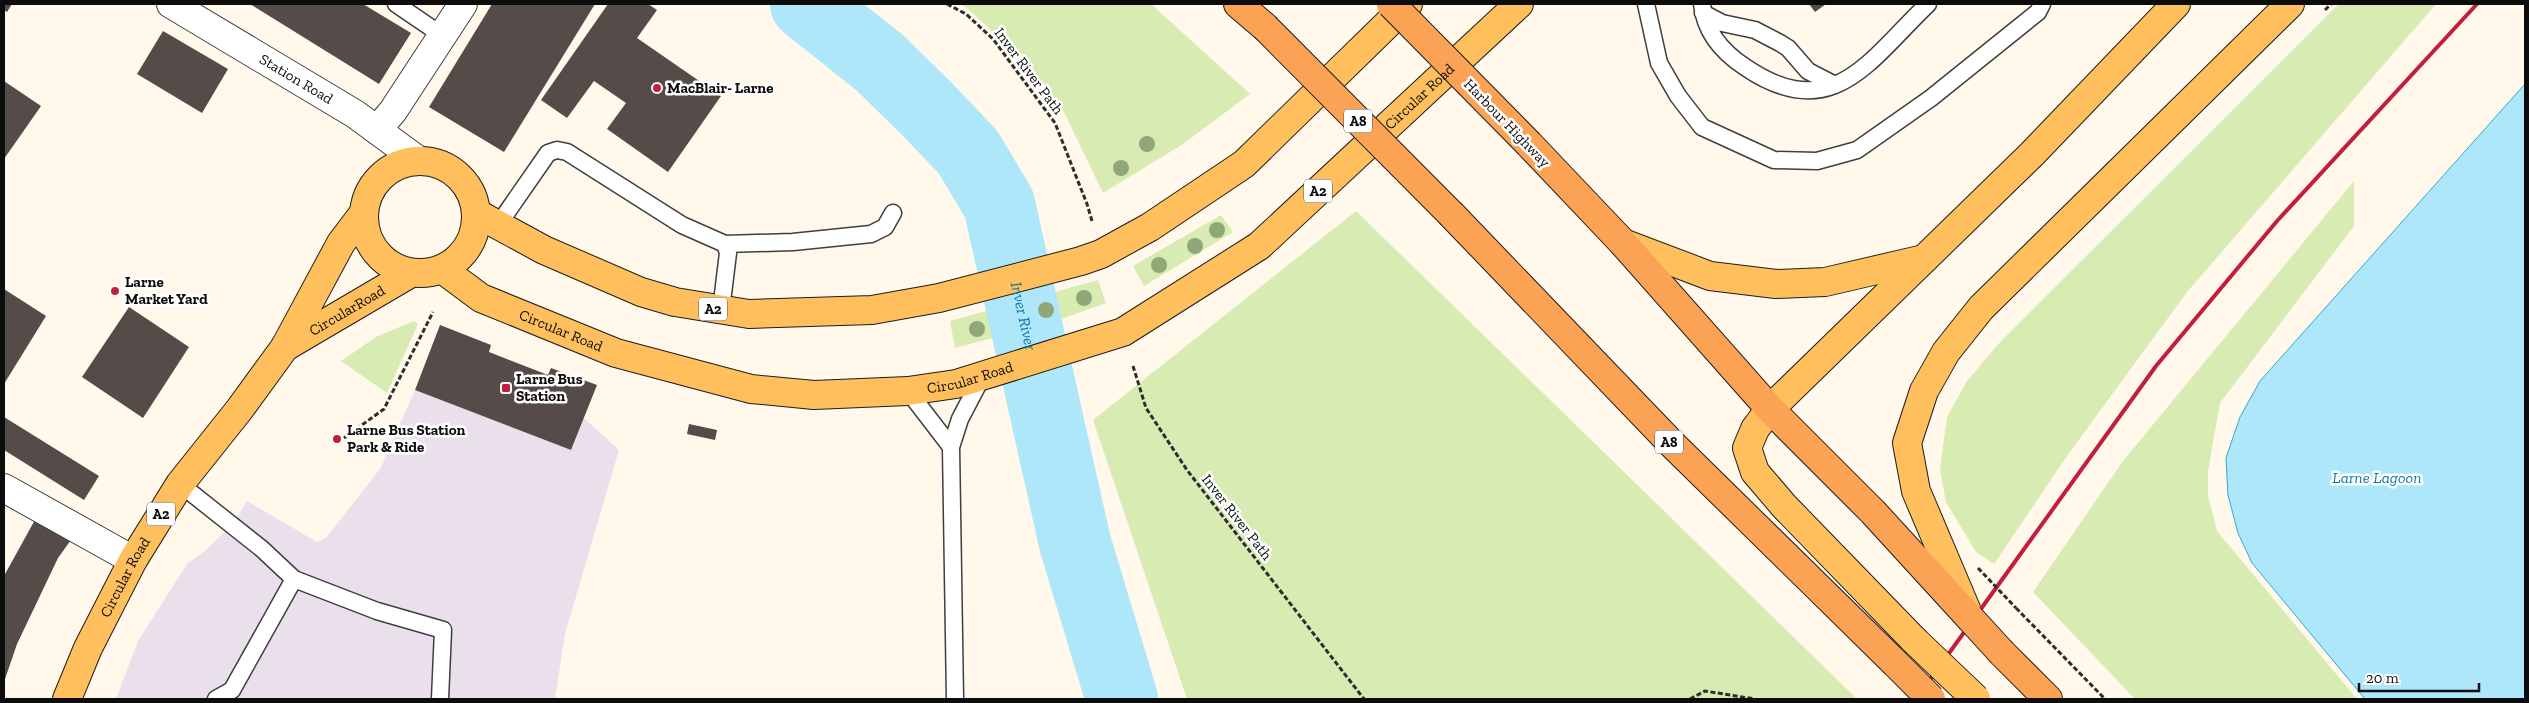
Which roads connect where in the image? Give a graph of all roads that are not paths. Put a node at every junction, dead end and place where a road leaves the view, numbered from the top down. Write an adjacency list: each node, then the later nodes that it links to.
1 (170, 4): 16 (street, Station Road)
2 (396, 4): 14 (lane)
3 (463, 4): 14 (street)
4 (1238, 4): 41 (highway, A8, bridge)
5 (1391, 4): 21 (highway, Harbour Highway, bridge)
6 (1408, 4): 26 (main road, A2)
7 (1519, 4): 28 (main road, Circular Road / A2)
8 (1646, 4): 10 (lane)
9 (1928, 4): 15 (lane)
10 (2042, 4)
11 (2176, 4): 23 (main road)
12 (2290, 4): 36 (main road)
13 (1702, 8): 15 (lane); 15 (lane)
14 (443, 36): 16 (street)
15 (1835, 86)
16 (377, 130): 17 (street, Station Road)
17 (419, 161): 19 (main road, A2); 20 (main road, A2)
18 (894, 213): 22 (lane)
19 (364, 214): 25 (main road, A2); 27 (main road, Circular Road / A2)
20 (487, 219): 22 (lane); 24 (main road, A2); 26 (main road, A2)
21 (1623, 243): 23 (main road); 30 (highway, Harbour Highway)
22 (725, 244): 26 (lane)
23 (1924, 259): 30 (main road)
24 (442, 269): 25 (main road, A2); 29 (main road, Circular Road / A2)
25 (411, 273): 27 (main road, CircularRoad / A2)
26 (721, 310)
27 (285, 347): 32 (main road, Circular Road / A2)
28 (986, 375): 29 (main road, Circular Road / A2); 31 (lane)
29 (908, 391): 31 (lane)
30 (1770, 410): 36 (highway, Harbour Highway); 42 (main road, bridge)
31 (951, 447): 40 (lane)
32 (180, 484): 34 (main road, Circular Road / A2); 35 (lane)
33 (4, 488): 34 (street)
34 (133, 560): 37 (main road, Circular Road / A2)
35 (294, 579): 38 (lane); 39 (lane)
36 (1970, 618): 43 (highway, Harbour Highway, bridge)
37 (67, 699)
38 (216, 699)
39 (440, 699)
40 (955, 699)
41 (1931, 699)
42 (1976, 699)
43 (2048, 699)

